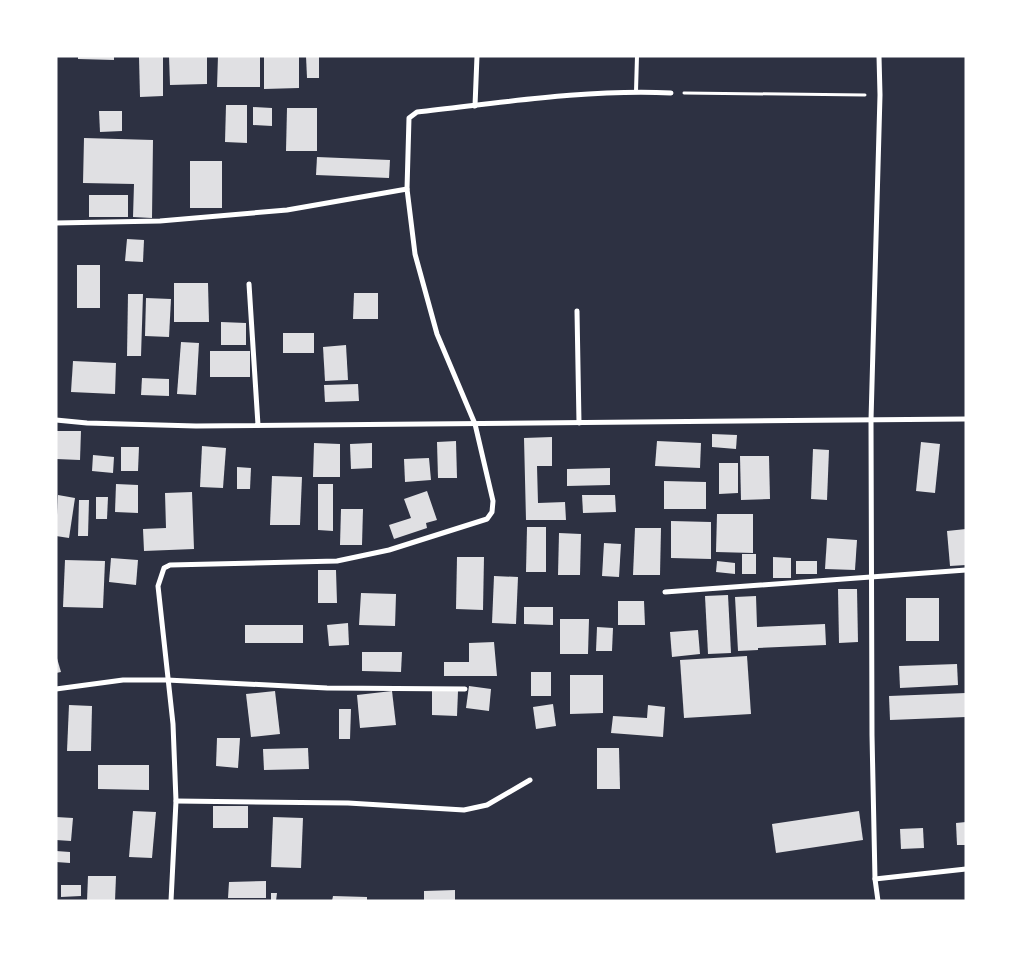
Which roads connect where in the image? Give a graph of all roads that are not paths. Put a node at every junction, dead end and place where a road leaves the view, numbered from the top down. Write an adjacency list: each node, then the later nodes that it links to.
1 (477, 56): 6 (street)
2 (637, 56): 4 (lane)
3 (879, 56): 13 (street)
4 (636, 92): 5 (street); 6 (street)
5 (671, 93)
6 (475, 106): 7 (street)
7 (407, 189): 8 (street); 15 (street)
8 (56, 223)
9 (250, 284): 16 (street)
10 (577, 311): 14 (street)
11 (966, 419): 13 (street)
12 (56, 420): 16 (street)
13 (871, 420): 14 (street); 18 (street)
14 (579, 423): 15 (street)
15 (474, 424): 16 (street); 20 (street)
16 (258, 425)
17 (966, 570): 18 (street)
18 (872, 576): 19 (street); 26 (street)
19 (665, 592)
20 (167, 680): 21 (street); 22 (street); 24 (street)
21 (56, 689)
22 (466, 689)
23 (530, 780): 24 (street)
24 (176, 800): 27 (street)
25 (966, 870): 26 (street)
26 (875, 879): 28 (street)
27 (172, 901)
28 (878, 901)

